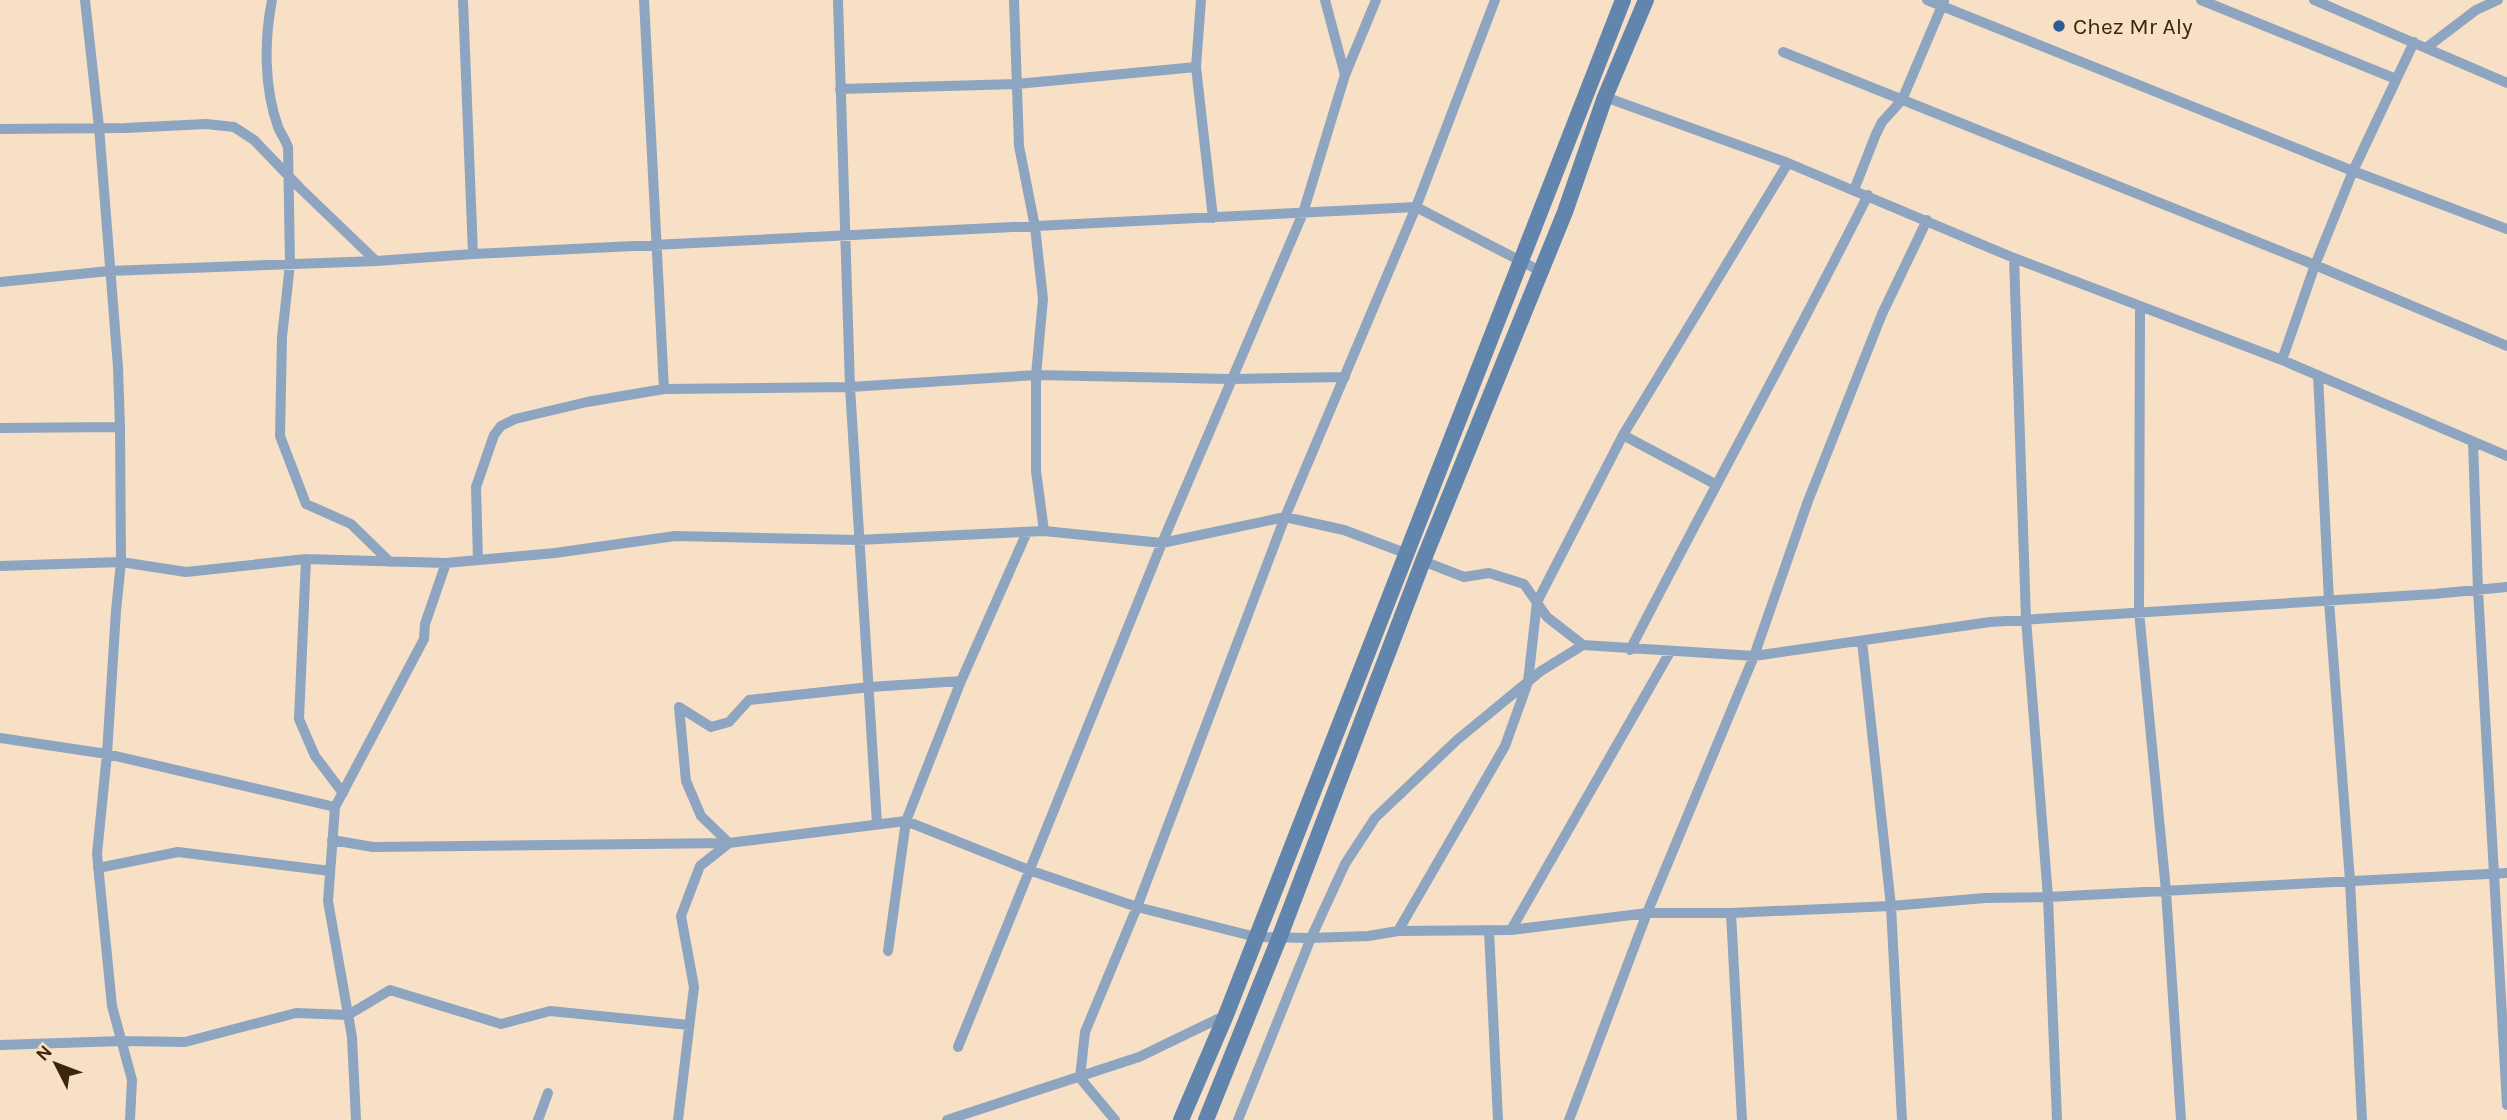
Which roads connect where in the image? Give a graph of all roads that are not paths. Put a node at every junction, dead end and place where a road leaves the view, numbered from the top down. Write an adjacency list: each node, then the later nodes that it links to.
1 (85, 0): 30 (street)
2 (272, 0): 34 (street)
3 (463, 0): 45 (street)
4 (644, 0): 44 (street)
5 (838, 0): 26 (street)
6 (1014, 0): 25 (street)
7 (1201, 0): 21 (street)
8 (1325, 0): 22 (street)
9 (1377, 0): 22 (street)
10 (1495, 0): 37 (street)
11 (1623, 0): 27 (main road)
12 (1646, 0): 28 (main road)
13 (1927, 0): 17 (street)
14 (2201, 0): 23 (street)
15 (2314, 0): 18 (street)
16 (2498, 0): 19 (street)
17 (1943, 3): 29 (street); 33 (street)
18 (2414, 42): 19 (street); 23 (street)
19 (2426, 48): 24 (street)
20 (1783, 52): 29 (street)
21 (1196, 67): 25 (street); 39 (street)
22 (1345, 75): 38 (street)
23 (2396, 79): 33 (street)
24 (2507, 83)
25 (1017, 84): 26 (street); 41 (street)
26 (839, 89): 43 (street)
27 (1587, 91): 28 (main road); 48 (main road)
28 (1605, 97): 32 (street); 52 (main road)
29 (1902, 100): 35 (street); 50 (street)
30 (99, 127): 31 (street); 34 (street); 51 (street)
31 (0, 129)
32 (1788, 163): 35 (street); 65 (street)
33 (2353, 171): 42 (street); 50 (street)
34 (287, 174): 47 (street); 49 (street)
35 (1854, 190): 36 (street)
36 (1868, 195): 40 (street); 68 (street)
37 (1416, 207): 38 (street); 48 (street); 59 (street)
38 (1303, 213): 39 (street); 60 (street)
39 (1213, 218): 41 (street)
40 (1927, 220): 46 (street); 92 (street)
41 (1035, 227): 43 (street); 57 (street)
42 (2507, 229)
43 (844, 237): 44 (street); 61 (street)
44 (655, 246): 45 (street); 62 (street)
45 (473, 254): 47 (street)
46 (2014, 258): 54 (street); 87 (street)
47 (376, 261): 49 (street)
48 (1522, 263): 52 (street); 74 (main road)
49 (290, 264): 51 (street); 79 (street)
50 (2315, 265): 55 (street); 56 (street)
51 (109, 271): 53 (street); 63 (street)
52 (1542, 272): 77 (main road)
53 (0, 282)
54 (2140, 307): 56 (street); 86 (street)
55 (2507, 346)
56 (2282, 360): 58 (street)
57 (1036, 375): 60 (street); 61 (street); 70 (street)
58 (2318, 375): 66 (street); 84 (street)
59 (1345, 377): 60 (street); 69 (street)
60 (1231, 379): 73 (street)
61 (850, 387): 62 (street); 72 (street)
62 (664, 389): 76 (street)
63 (120, 427): 64 (street); 78 (street)
64 (0, 428)
65 (1623, 435): 68 (street); 85 (street)
66 (2473, 442): 67 (street); 83 (street)
67 (2507, 456)
68 (1715, 484): 90 (street)
69 (1285, 517): 73 (street); 74 (street); 113 (street)
70 (1044, 531): 71 (street); 73 (street)
71 (1027, 532): 72 (street); 93 (street)
72 (858, 540): 76 (street); 95 (street)
73 (1162, 543): 105 (street)
74 (1405, 553): 120 (main road)
75 (306, 559): 78 (street); 79 (street); 98 (street)
76 (478, 560): 80 (street)
77 (1423, 561): 85 (street); 119 (main road)
78 (121, 562): 81 (street); 97 (street)
79 (390, 562): 80 (street)
80 (446, 563): 98 (street)
81 (0, 566)
82 (2507, 587): 83 (street)
83 (2479, 590): 84 (street); 107 (street)
84 (2329, 601): 86 (street); 109 (street)
85 (1537, 602): 89 (street); 94 (street)
86 (2139, 612): 87 (street); 110 (street)
87 (2026, 620): 88 (street); 111 (street)
88 (1862, 641): 92 (street); 112 (street)
89 (1583, 645): 90 (street); 94 (street)
90 (1630, 650): 91 (street)
91 (1670, 652): 92 (street); 118 (street)
92 (1754, 656): 114 (street)
93 (961, 681): 95 (street); 100 (street)
94 (1528, 682): 116 (street); 121 (street)
95 (870, 687): 101 (street); 103 (street)
96 (0, 738): 97 (street)
97 (107, 754): 99 (street); 104 (street)
98 (343, 793): 99 (street)
99 (335, 807): 102 (street)
100 (906, 821): 101 (street); 105 (street); 122 (street)
101 (877, 824): 103 (street)
102 (332, 840): 103 (street); 106 (street)
103 (729, 843): 125 (street)
104 (98, 868): 106 (street); 126 (street)
105 (1029, 870): 113 (street); 128 (street)
106 (330, 871): 123 (street)
107 (2495, 873): 108 (street); 109 (street); 131 (street)
108 (2507, 873)
109 (2350, 881): 110 (street); 147 (street)
110 (2166, 891): 111 (street); 146 (street)
111 (2048, 897): 112 (street); 145 (street)
112 (1891, 906): 115 (street); 144 (street)
113 (1138, 907): 120 (street); 129 (street)
114 (1647, 913): 115 (street); 118 (street); 142 (street)
115 (1731, 913): 143 (street)
116 (1398, 930): 117 (street); 121 (street)
117 (1489, 930): 118 (street); 141 (street)
118 (1511, 930)
119 (1280, 936): 120 (street); 121 (street); 139 (main road)
120 (1256, 937): 124 (main road)
121 (1311, 938): 140 (street)
122 (888, 951)
123 (348, 1015): 125 (street); 126 (street); 133 (street)
124 (1226, 1015): 129 (street); 138 (main road)
125 (690, 1025): 135 (street)
126 (121, 1041): 127 (street); 132 (street)
127 (0, 1045)
128 (958, 1048)
129 (1080, 1078): 136 (street); 137 (street)
130 (548, 1093): 134 (street)
131 (2507, 1104)
132 (130, 1120)
133 (356, 1120)
134 (538, 1120)
135 (678, 1120)
136 (947, 1120)
137 (1115, 1120)
138 (1181, 1120)
139 (1206, 1120)
140 (1238, 1120)
141 (1498, 1120)
142 (1569, 1120)
143 (1742, 1120)
144 (1902, 1120)
145 (2057, 1120)
146 (2181, 1120)
147 (2362, 1120)

